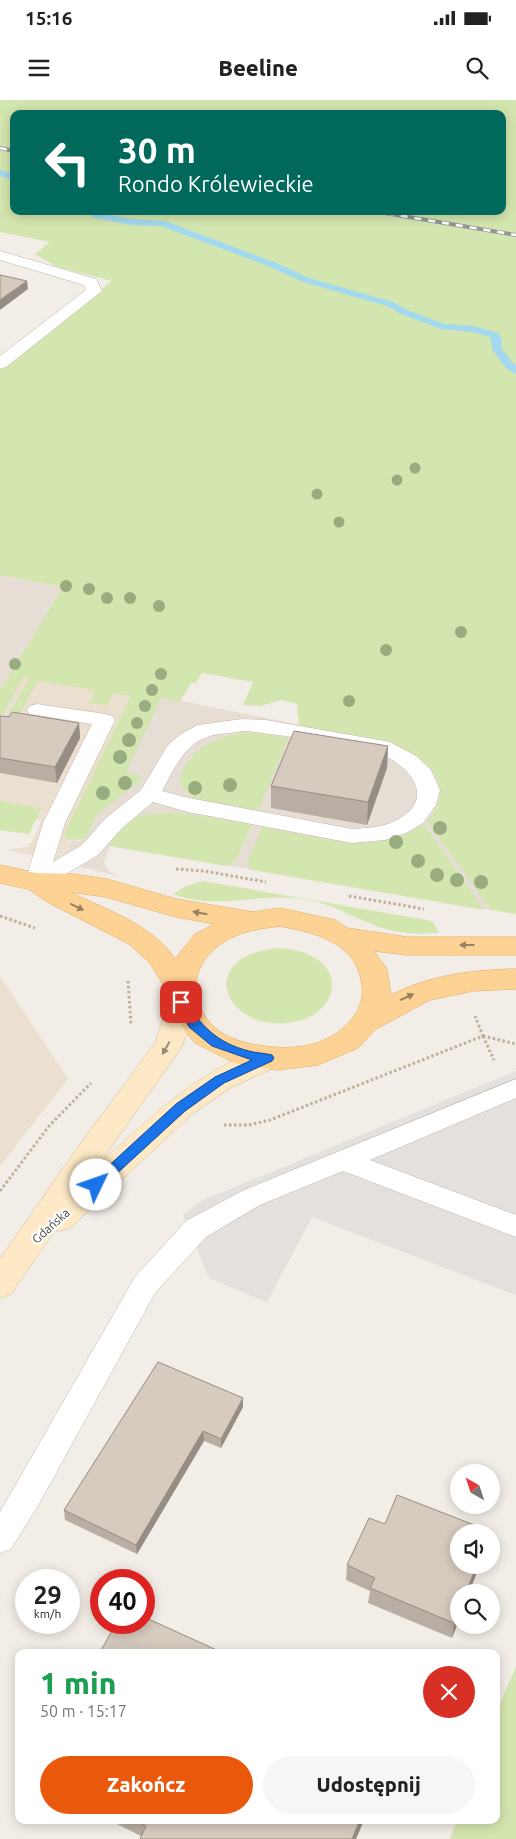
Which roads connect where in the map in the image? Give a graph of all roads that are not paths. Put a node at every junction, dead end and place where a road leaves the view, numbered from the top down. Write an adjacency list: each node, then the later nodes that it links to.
1 (0, 255): 2 (lane)
2 (0, 364)
3 (38, 710): 6 (lane)
4 (149, 794): 4 (lane); 6 (lane)
5 (0, 874): 6 (main road)
6 (36, 882): 7 (main road, one-way to 6); 11 (main road, one-way to 11)
7 (248, 920): 8 (main road); 11 (main road)
8 (347, 937): 9 (main road, one-way to 8); 12 (main road)
9 (516, 946)
10 (516, 979): 12 (main road, one-way to 10)
11 (180, 994): 13 (main road); 17 (street, Gdańska, one-way to 17)
12 (366, 1022): 13 (main road)
13 (268, 1058): 17 (street, Gdańska)
14 (516, 1088): 15 (lane)
15 (342, 1160): 16 (lane); 19 (lane)
16 (516, 1226)
17 (24, 1250): 18 (street, Gdańska)
18 (0, 1286)
19 (0, 1539)

